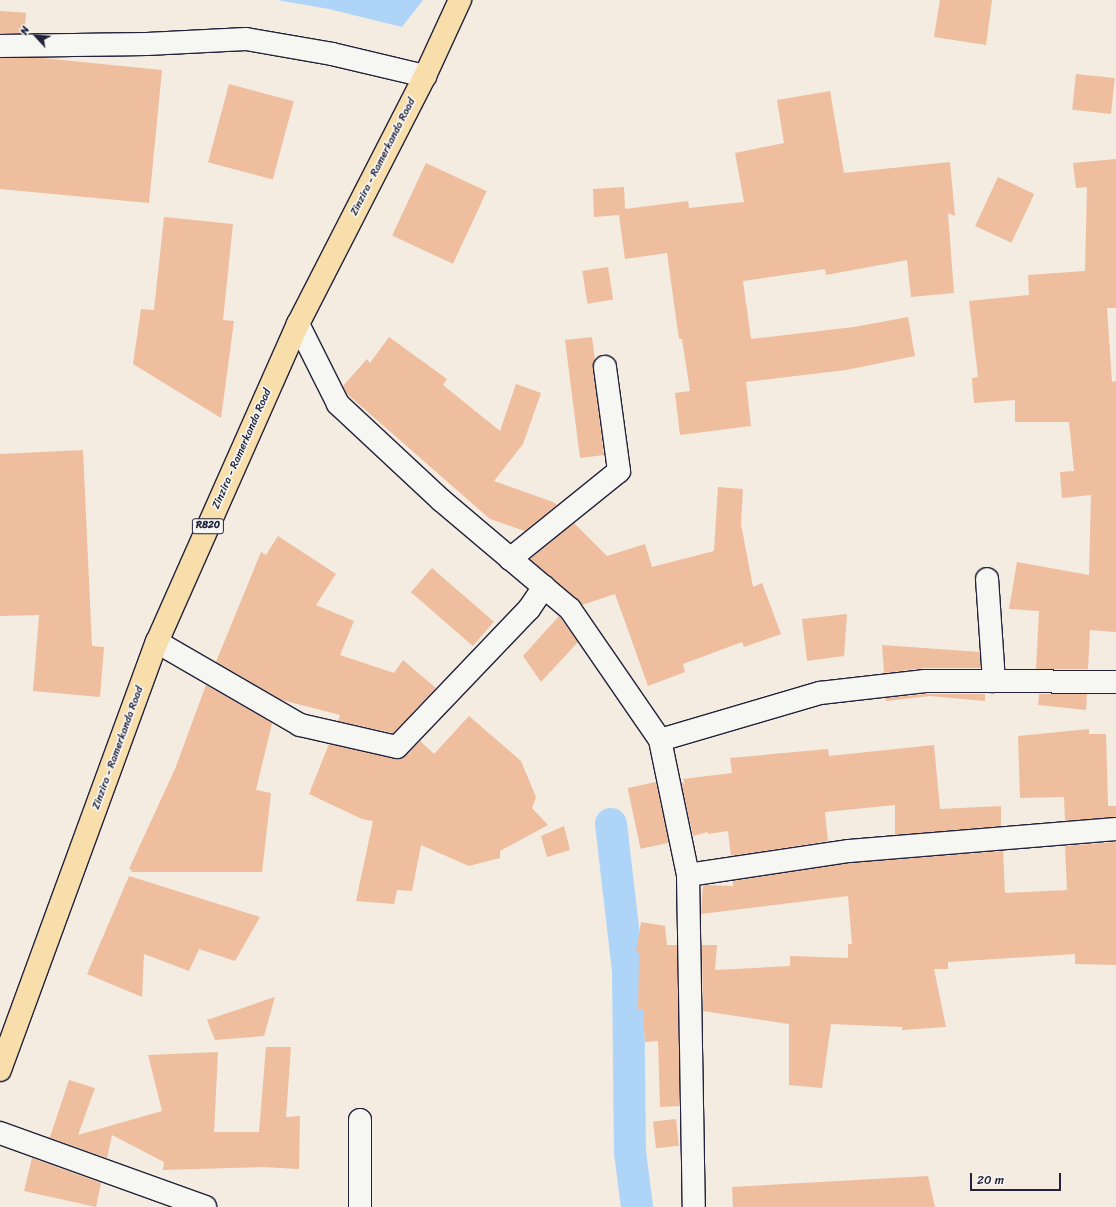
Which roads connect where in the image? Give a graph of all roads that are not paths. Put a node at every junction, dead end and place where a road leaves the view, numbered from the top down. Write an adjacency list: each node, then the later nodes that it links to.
1 (460, 0): 3 (main road, Zinzira - Ramerkanda Road / R820)
2 (0, 46): 3 (street)
3 (425, 76): 4 (main road, Zinzira - Ramerkanda Road / R820)
4 (298, 324): 6 (street); 9 (main road, Zinzira - Ramerkanda Road / R820)
5 (606, 367): 6 (street)
6 (510, 558): 8 (street)
7 (988, 579): 10 (street)
8 (544, 587): 9 (street); 12 (street)
9 (157, 642): 15 (main road, Zinzira - Ramerkanda Road / R820)
10 (994, 681): 11 (street); 12 (street)
11 (1116, 682)
12 (660, 740): 14 (street)
13 (1116, 829): 14 (street)
14 (688, 874): 20 (street)
15 (0, 1070)
16 (360, 1120): 19 (street)
17 (0, 1133): 18 (street)
18 (205, 1207)
19 (360, 1207)
20 (694, 1207)

